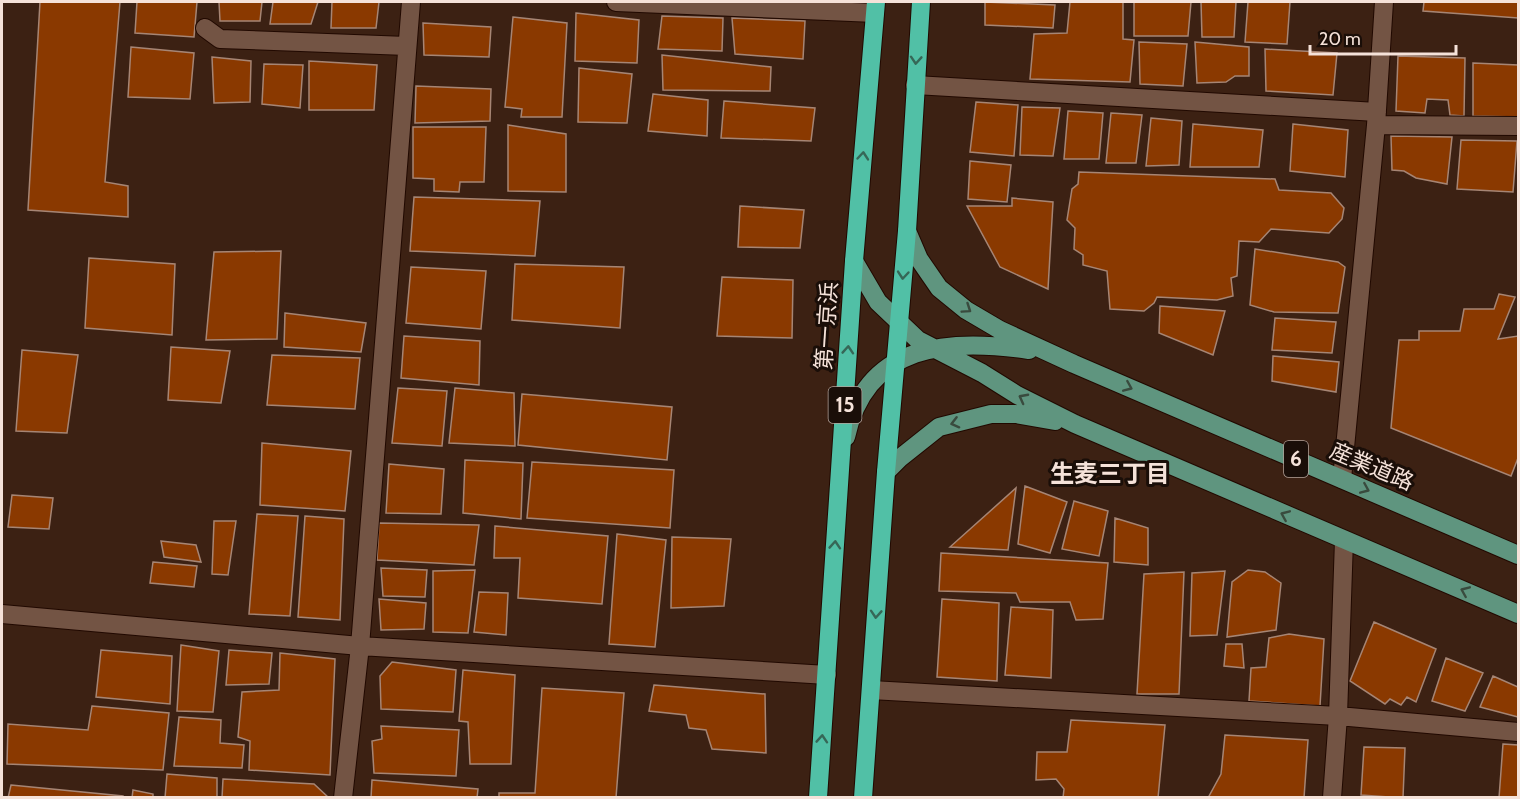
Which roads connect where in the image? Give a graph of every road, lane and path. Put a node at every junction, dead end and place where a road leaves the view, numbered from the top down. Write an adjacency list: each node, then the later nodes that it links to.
1 (411, 2): 7 (lane)
2 (616, 2): 5 (lane)
3 (921, 2): 8 (highway, 15, one-way to 8)
4 (1384, 2): 9 (lane)
5 (875, 7): 12 (highway, 第一京浜 / 15, one-way to 5)
6 (205, 28): 7 (lane)
7 (407, 46): 25 (lane)
8 (915, 85): 9 (lane); 11 (highway, 15)
9 (1377, 118): 10 (lane); 20 (lane)
10 (1518, 126)
11 (907, 231): 13 (highway, 15, one-way to 13); 16 (main road, 産業道路 / 6, one-way to 16)
12 (854, 261): 13 (main road); 18 (highway, 第一京浜 / 15, one-way to 12)
13 (899, 322): 14 (main road); 15 (highway, 15)
14 (935, 350): 15 (main road, 産業道路 / 6); 16 (main road, 産業道路 / 6); 17 (main road, one-way to 14)
15 (896, 363): 18 (main road, 産業道路 / 6); 19 (highway, 15)
16 (1074, 364): 20 (main road, 産業道路 / 6, one-way to 20)
17 (1075, 424): 19 (main road, one-way to 19); 21 (main road, one-way to 17)
18 (841, 464): 26 (highway, 第一京浜 / 15, one-way to 18)
19 (886, 472): 27 (highway, 15, one-way to 27)
20 (1342, 479): 22 (main road, 産業道路 / 6, one-way to 22)
21 (1344, 540): 24 (main road, one-way to 21); 28 (lane)
22 (1518, 555)
23 (2, 614): 25 (lane)
24 (1518, 614)
25 (360, 646): 26 (lane); 30 (lane)
26 (826, 675): 31 (highway, 第一京浜 / 15, one-way to 26)
27 (871, 690): 28 (lane); 32 (highway, 15)
28 (1338, 716): 29 (lane); 33 (lane)
29 (1518, 732)
30 (343, 798)
31 (818, 798)
32 (863, 798)
33 (1332, 798)

